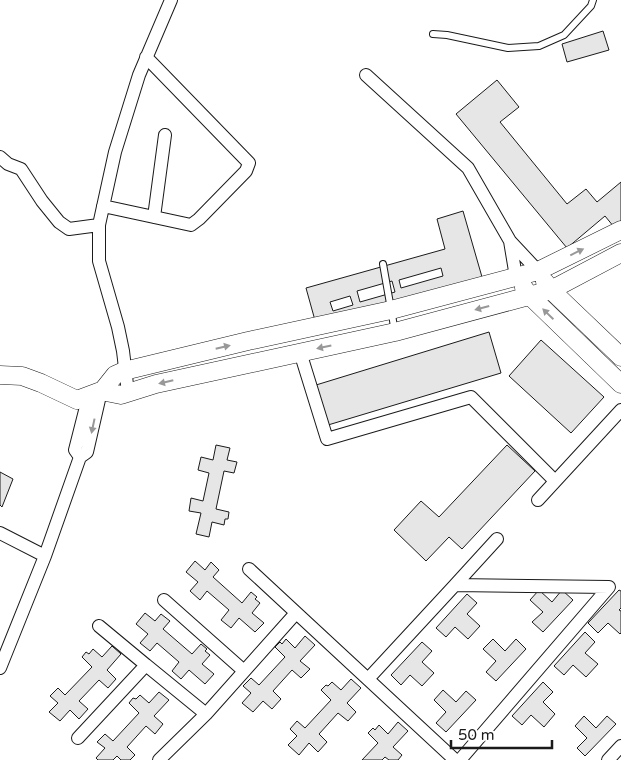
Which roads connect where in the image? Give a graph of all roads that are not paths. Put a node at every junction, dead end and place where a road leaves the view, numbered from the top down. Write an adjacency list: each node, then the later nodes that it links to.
1 (170, 0): 4 (street)
2 (593, 0): 3 (lane)
3 (433, 34)
4 (146, 57): 8 (street); 9 (street)
5 (366, 75): 12 (street)
6 (165, 135): 9 (street)
7 (1, 159): 10 (street)
8 (103, 206): 9 (street); 10 (street)
9 (154, 217)
10 (99, 225): 25 (street)
11 (621, 230): 15 (street, one-way to 11)
12 (510, 241): 15 (street); 16 (street)
13 (621, 253): 17 (street)
14 (383, 264): 19 (lane)
15 (538, 271): 16 (street); 17 (street)
16 (516, 277): 18 (street); 19 (street)
17 (551, 290): 18 (street); 20 (street)
18 (529, 295): 21 (street, one-way to 21); 22 (street, one-way to 18)
19 (391, 310): 21 (lane); 25 (street, one-way to 19)
20 (590, 327): 22 (street); 24 (street)
21 (394, 332): 23 (street, one-way to 23)
22 (575, 340): 27 (street)
23 (300, 352): 29 (street, one-way to 29); 31 (street)
24 (621, 356)
25 (124, 371): 28 (street); 29 (street)
26 (0, 374): 28 (street)
27 (621, 384)
28 (98, 392): 29 (street); 35 (street)
29 (128, 393)
30 (621, 410): 31 (street)
31 (555, 482): 32 (street)
32 (538, 500)
33 (0, 533): 35 (street)
34 (498, 539): 37 (street)
35 (45, 556): 42 (street)
36 (249, 569): 40 (street)
37 (455, 585): 38 (street); 45 (street)
38 (615, 587): 51 (street)
39 (164, 600): 44 (street)
40 (296, 613): 44 (street); 45 (street)
41 (99, 626): 43 (street)
42 (0, 664)
43 (146, 665): 46 (street); 47 (street)
44 (244, 671): 46 (street)
45 (368, 679): 50 (street)
46 (206, 714): 49 (street)
47 (78, 738)
48 (621, 746): 52 (street)
49 (159, 760)
50 (455, 760)
51 (460, 760)
52 (608, 760)

